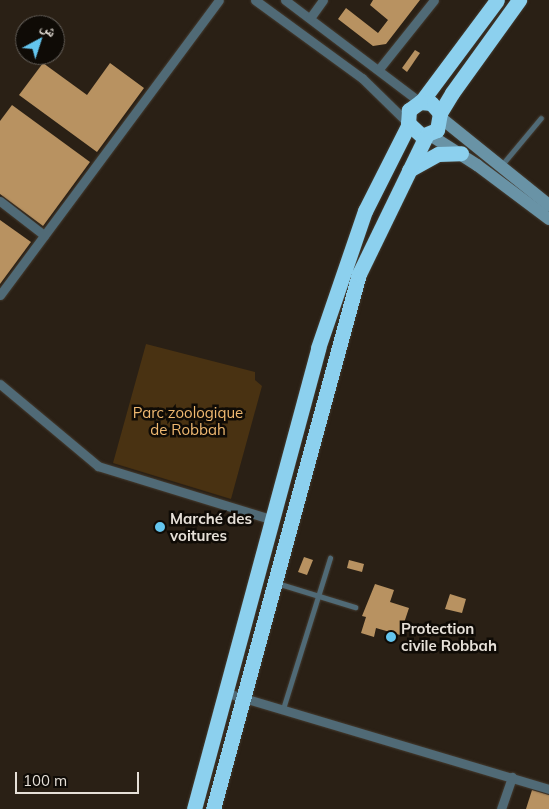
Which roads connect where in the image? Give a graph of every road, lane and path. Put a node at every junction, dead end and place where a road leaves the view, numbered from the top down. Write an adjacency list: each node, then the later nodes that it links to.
1 (219, 0): 21 (street)
2 (255, 0): 13 (street)
3 (285, 0): 8 (street)
4 (323, 0): 8 (street)
5 (434, 0): 9 (street)
6 (497, 0): 10 (highway)
7 (518, 0): 11 (highway)
8 (310, 18): 9 (street)
9 (379, 69): 10 (street)
10 (421, 102): 11 (highway); 13 (highway)
11 (441, 116): 14 (highway); 16 (street)
12 (541, 118): 16 (lane)
13 (408, 124): 14 (highway); 24 (highway)
14 (428, 135): 15 (street); 17 (highway)
15 (461, 153): 17 (highway); 20 (street)
16 (500, 167): 19 (street)
17 (408, 171): 26 (highway)
18 (0, 201): 21 (street)
19 (549, 204)
20 (549, 219)
21 (44, 235): 22 (street)
22 (0, 295)
23 (0, 384): 24 (street)
24 (273, 520): 29 (highway)
25 (330, 558): 27 (lane)
26 (273, 582): 27 (lane); 29 (highway)
27 (318, 595): 28 (lane); 30 (lane)
28 (355, 607)
29 (234, 695): 30 (street); 33 (highway); 34 (highway)
30 (283, 709): 31 (street)
31 (512, 777): 32 (street); 35 (street)
32 (549, 789)
33 (194, 809)
34 (212, 809)
35 (501, 809)

